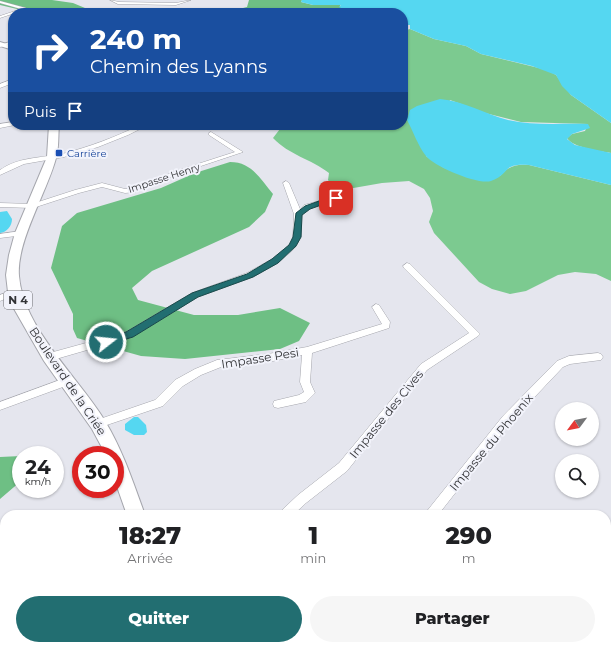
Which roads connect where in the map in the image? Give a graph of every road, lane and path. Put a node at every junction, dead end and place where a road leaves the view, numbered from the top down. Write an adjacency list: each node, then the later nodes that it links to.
1 (112, 0): 2 (street)
2 (189, 0)
3 (0, 2): 4 (street)
4 (21, 8)
5 (54, 130): 8 (main road, Boulevard de la Criée / N 4)
6 (137, 130): 8 (street)
7 (211, 134): 13 (street, Impasse Henry)
8 (52, 157): 9 (street); 13 (main road, Boulevard de la Criée / N 4)
9 (0, 173)
10 (286, 183): 14 (street)
11 (336, 198): 14 (street)
12 (0, 205): 13 (street)
13 (32, 206): 15 (main road, Boulevard de la Criée / N 4)
14 (298, 214): 22 (street)
15 (21, 233): 16 (street); 18 (main road, Boulevard de la Criée / N 4)
16 (0, 236)
17 (407, 266): 31 (street, Impasse des Cives)
18 (14, 292): 19 (street); 22 (main road, Boulevard de la Criée / N 4)
19 (0, 298)
20 (376, 307): 21 (street, Impasse Pesi)
21 (307, 351): 25 (street); 27 (street, Impasse Pesi)
22 (49, 357): 24 (main road, Boulevard de la Criée / N 4)
23 (598, 358): 32 (street, Impasse du Phoenix)
24 (68, 381): 26 (street); 27 (main road, Boulevard de la Criée / N 4)
25 (278, 404)
26 (0, 406)
27 (98, 424): 28 (main road, Boulevard de la Criée / N 4)
28 (110, 446)
29 (124, 481): 30 (main road, Boulevard de la Criée / N 4)
30 (134, 510)
31 (290, 510)
32 (435, 510)

